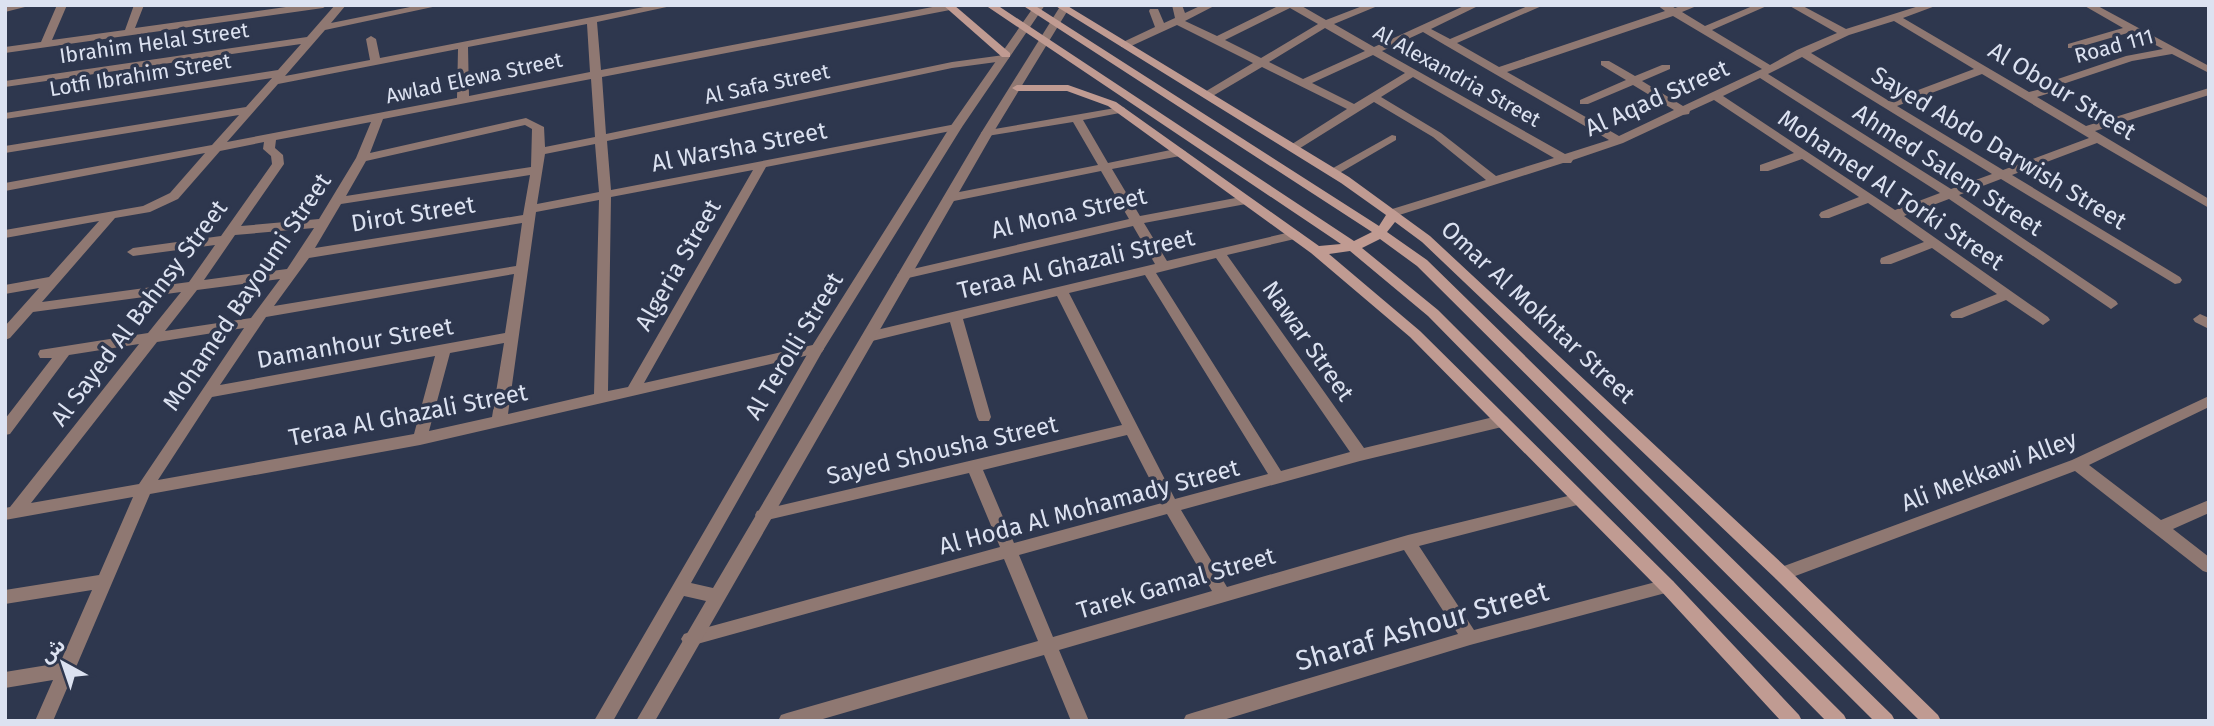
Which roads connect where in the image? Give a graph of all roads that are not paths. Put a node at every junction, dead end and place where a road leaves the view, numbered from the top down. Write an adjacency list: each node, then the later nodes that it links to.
1 (28, 5): 26 (street)
2 (62, 5): 45 (street)
3 (139, 5): 39 (street)
4 (231, 5): 30 (street)
5 (323, 5): 30 (street)
6 (341, 5): 34 (street)
7 (671, 5): 32 (street, Lotfi Ibrahim Street)
8 (990, 5): 200 (main road)
9 (1027, 5): 201 (main road)
10 (1040, 5): 53 (street, Al Terolli Street)
11 (1177, 5): 31 (street)
12 (1211, 5): 31 (street)
13 (1290, 5): 33 (street, Al Alexandria Street); 43 (street)
14 (1375, 5): 33 (street)
15 (1475, 5): 35 (street)
16 (1539, 5): 44 (street)
17 (1662, 5): 28 (street, Ahmed Salem Street)
18 (1694, 5): 28 (street)
19 (1764, 5): 38 (street)
20 (1793, 5): 40 (street)
21 (1933, 5): 29 (street, Al Aqad Street)
22 (2088, 5): 37 (street)
23 (431, 6): 34 (street)
24 (949, 6): 53 (main road); 63 (street, Awlad Elewa Street)
25 (1063, 6): 46 (main road, Omar Al Mokhtar Street); 69 (street)
26 (5, 9)
27 (1154, 11): 36 (street)
28 (1674, 13): 38 (street, Ahmed Salem Street); 60 (street)
29 (1893, 16): 40 (street, Al Aqad Street); 59 (street, Al Obour Street)
30 (227, 19): 39 (street)
31 (1179, 20): 36 (street); 43 (street)
32 (592, 21): 47 (street, Lotfi Ibrahim Street); 63 (street)
33 (1325, 24): 51 (street, Al Alexandria Street); 55 (street)
34 (319, 28): 42 (street)
35 (1423, 28): 44 (street); 51 (street)
36 (1161, 29): 46 (street)
37 (2132, 29): 48 (street); 50 (street)
38 (1704, 30): 61 (street, Ahmed Salem Street)
39 (129, 32): 45 (street)
40 (1845, 33): 52 (street, Al Aqad Street)
41 (371, 39): 56 (street)
42 (307, 40): 65 (street); 68 (street, Ibrahim Helal Street)
43 (1217, 40): 55 (street)
44 (1449, 43): 60 (street)
45 (45, 44): 49 (street)
46 (1125, 45): 54 (main road, Omar Al Mokhtar Street)
47 (463, 46): 56 (street, Lotfi Ibrahim Street); 76 (street)
48 (2072, 46)
49 (5, 50)
50 (2172, 51): 62 (street); 74 (street, Road 111)
51 (1373, 52): 64 (street, Al Alexandria Street); 67 (street)
52 (1801, 52): 61 (street, Al Aqad Street); 78 (street, Sayed Abdo Darwish Street)
53 (1005, 57): 86 (street, Al Terolli Street); 89 (street, Al Safa Street)
54 (1152, 62): 71 (main road); 72 (main road, Omar Al Mokhtar Street)
55 (1262, 62): 67 (street); 72 (street)
56 (376, 63): 65 (street, Lotfi Ibrahim Street)
57 (1605, 63): 66 (street)
58 (1666, 67): 66 (street)
59 (1984, 69): 74 (street, Al Obour Street); 78 (street)
60 (1498, 71): 93 (street)
61 (1765, 71): 73 (street, Al Aqad Street); 111 (street, Ahmed Salem Street)
62 (2209, 71)
63 (597, 72): 76 (street, Awlad Elewa Street); 89 (street)
64 (1412, 73): 75 (street); 101 (street, Al Alexandria Street)
65 (276, 77): 80 (street); 83 (street, Lotfi Ibrahim Street)
66 (1634, 81): 77 (street); 82 (street)
67 (1303, 83): 79 (street)
68 (5, 84)
69 (1017, 88): 71 (main road); 88 (street)
70 (2209, 91): 87 (street)
71 (1090, 94): 81 (main road)
72 (1208, 95): 94 (main road, Omar Al Mokhtar Street)
73 (1716, 96): 82 (street, Al Aqad Street); 99 (street, Mohamed Al Torki Street)
74 (2028, 96): 87 (street, Al Obour Street)
75 (1373, 97): 79 (street); 108 (street)
76 (463, 99): 84 (street, Awlad Elewa Street)
77 (1584, 102)
78 (1888, 105): 107 (street, Sayed Abdo Darwish Street)
79 (1355, 109): 94 (street)
80 (248, 110): 95 (street); 96 (street)
81 (1121, 110): 85 (street); 98 (main road)
82 (1685, 112): 93 (street, Al Aqad Street)
83 (5, 116)
84 (378, 117): 92 (street, Awlad Elewa Street); 100 (street, Mohamed Bayoumi Street)
85 (1076, 118): 88 (street); 103 (street)
86 (956, 127): 102 (street, Al Warsha Street); 154 (street, Al Terolli Street)
87 (2085, 130): 91 (street, Al Obour Street)
88 (986, 133): 112 (street)
89 (602, 137): 97 (street, Al Safa Street); 110 (street)
90 (1392, 138): 106 (street)
91 (2099, 138): 107 (street); 116 (street, Al Obour Street)
92 (270, 139): 95 (street, Awlad Elewa Street); 125 (street, Al Sayed Al Bahnsy Street)
93 (1619, 141): 101 (street, Al Aqad Street)
94 (1293, 148): 106 (main road, Omar Al Mokhtar Street)
95 (215, 149): 109 (street, Awlad Elewa Street); 119 (street)
96 (5, 150)
97 (539, 152): 100 (street); 105 (street)
98 (1180, 152): 103 (street); 114 (main road)
99 (1803, 154): 104 (street); 113 (street, Mohamed Al Torki Street)
100 (362, 158): 115 (street, Mohamed Bayoumi Street)
101 (1567, 160): 108 (street, Al Aqad Street)
102 (762, 164): 110 (street, Al Warsha Street); 157 (street, Algeria Street)
103 (1105, 167): 112 (street); 122 (street)
104 (1764, 168)
105 (537, 170): 115 (street); 117 (street)
106 (1332, 172): 118 (main road, Omar Al Mokhtar Street)
107 (2004, 174): 111 (street); 137 (street, Sayed Abdo Darwish Street)
108 (1496, 181): 118 (street, Al Aqad Street)
109 (5, 187)
110 (605, 194): 117 (street, Al Warsha Street); 159 (street)
111 (1950, 194): 121 (street); 143 (street, Ahmed Salem Street)
112 (949, 198): 136 (street)
113 (1869, 198): 120 (street); 121 (street, Mohamed Al Torki Street)
114 (1246, 200): 122 (street, Al Mona Street); 126 (main road)
115 (336, 201): 123 (street, Mohamed Bayoumi Street)
116 (2209, 204)
117 (530, 213): 131 (street, Dirot Street); 134 (street)
118 (1393, 213): 128 (main road); 181 (main road, Omar Al Mokhtar Street)
119 (112, 214): 124 (street); 138 (street)
120 (1825, 215)
121 (1894, 215): 127 (street, Mohamed Al Torki Street)
122 (1136, 221): 133 (street); 136 (street, Al Mona Street)
123 (323, 223): 125 (street); 131 (street, Mohamed Bayoumi Street)
124 (5, 234)
125 (228, 235): 129 (street); 139 (street, Al Sayed Al Bahnsy Street)
126 (1295, 235): 128 (main road); 130 (street, Teraa Al Ghazali Street)
127 (1934, 243): 132 (street); 142 (street, Mohamed Al Torki Street)
128 (1316, 250): 162 (main road)
129 (133, 252)
130 (1219, 253): 133 (street, Teraa Al Ghazali Street); 167 (street, Nawar Street)
131 (305, 254): 135 (street, Mohamed Bayoumi Street)
132 (1886, 261)
133 (1156, 268): 141 (street, Teraa Al Ghazali Street); 170 (street)
134 (521, 269): 147 (street); 151 (street)
135 (291, 273): 139 (street); 147 (street, Mohamed Bayoumi Street)
136 (904, 275): 152 (street)
137 (2175, 280)
138 (53, 281): 140 (street); 144 (street)
139 (193, 286): 144 (street); 150 (street, Al Sayed Al Bahnsy Street)
140 (5, 290)
141 (1061, 290): 146 (street, Teraa Al Ghazali Street); 164 (street)
142 (2006, 295): 145 (street); 148 (street, Mohamed Al Torki Street)
143 (2110, 304)
144 (30, 308): 149 (street)
145 (1957, 315)
146 (955, 316): 152 (street, Teraa Al Ghazali Street); 161 (street)
147 (258, 317): 150 (street); 158 (street, Mohamed Bayoumi Street)
148 (2043, 320)
149 (5, 335)
150 (152, 337): 155 (street); 175 (street, Al Sayed Al Bahnsy Street)
151 (511, 337): 153 (street, Damanhour Street); 163 (street)
152 (867, 337): 176 (street)
153 (444, 349): 158 (street, Damanhour Street); 166 (street)
154 (817, 349): 157 (street, Teraa Al Ghazali Street); 184 (street, Al Terolli Street)
155 (65, 351): 156 (street); 165 (street)
156 (45, 354)
157 (634, 388): 159 (street, Teraa Al Ghazali Street)
158 (208, 393): 171 (street, Mohamed Bayoumi Street)
159 (601, 396): 163 (street, Teraa Al Ghazali Street)
160 (2209, 401): 168 (street, Ali Mekkawi Alley)
161 (984, 417)
162 (1502, 421): 167 (street, Al Hoda Al Mohamady Street); 172 (main road)
163 (499, 422): 166 (street, Teraa Al Ghazali Street)
164 (1131, 429): 169 (street, Sayed Shousha Street); 174 (street)
165 (5, 430)
166 (421, 439): 171 (street, Teraa Al Ghazali Street)
167 (1360, 456): 170 (street, Al Hoda Al Mohamady Street)
168 (2077, 464): 177 (street); 181 (street, Ali Mekkawi Alley)
169 (974, 467): 176 (street, Sayed Shousha Street); 179 (street)
170 (1278, 478): 174 (street, Al Hoda Al Mohamady Street)
171 (145, 488): 175 (street, Teraa Al Ghazali Street); 182 (street, Mohamed Bayoumi Street)
172 (1580, 499): 178 (street, Tarek Gamal Street); 183 (main road)
173 (2209, 506): 177 (street)
174 (1172, 508): 179 (street, Al Hoda Al Mohamady Street); 185 (street)
175 (10, 513)
176 (763, 515): 186 (street)
177 (2160, 528): 180 (street)
178 (1408, 542): 185 (street, Tarek Gamal Street); 188 (street)
179 (1010, 552): 189 (street, Al Hoda Al Mohamady Street); 190 (street)
180 (2209, 566)
181 (1782, 574): 202 (main road, Omar Al Mokhtar Street)
182 (104, 581): 187 (street); 191 (street, Mohamed Bayoumi Street)
183 (1667, 586): 188 (street, Sharaf Ashour Street); 199 (main road)
184 (680, 588): 186 (street); 194 (street, Al Terolli Street)
185 (1223, 595): 190 (street, Tarek Gamal Street)
186 (716, 596): 189 (street)
187 (5, 597)
188 (1470, 638): 198 (street, Sharaf Ashour Street)
189 (690, 639): 195 (street)
190 (1049, 645): 196 (street, Tarek Gamal Street); 197 (street)
191 (66, 670): 192 (street); 193 (street, Mohamed Bayoumi Street)
192 (5, 680)
193 (44, 721)
194 (603, 721)
195 (645, 721)
196 (787, 721)
197 (1080, 721)
198 (1192, 721)
199 (1793, 721)
200 (1838, 721)
201 (1886, 721)
202 (1933, 721)

